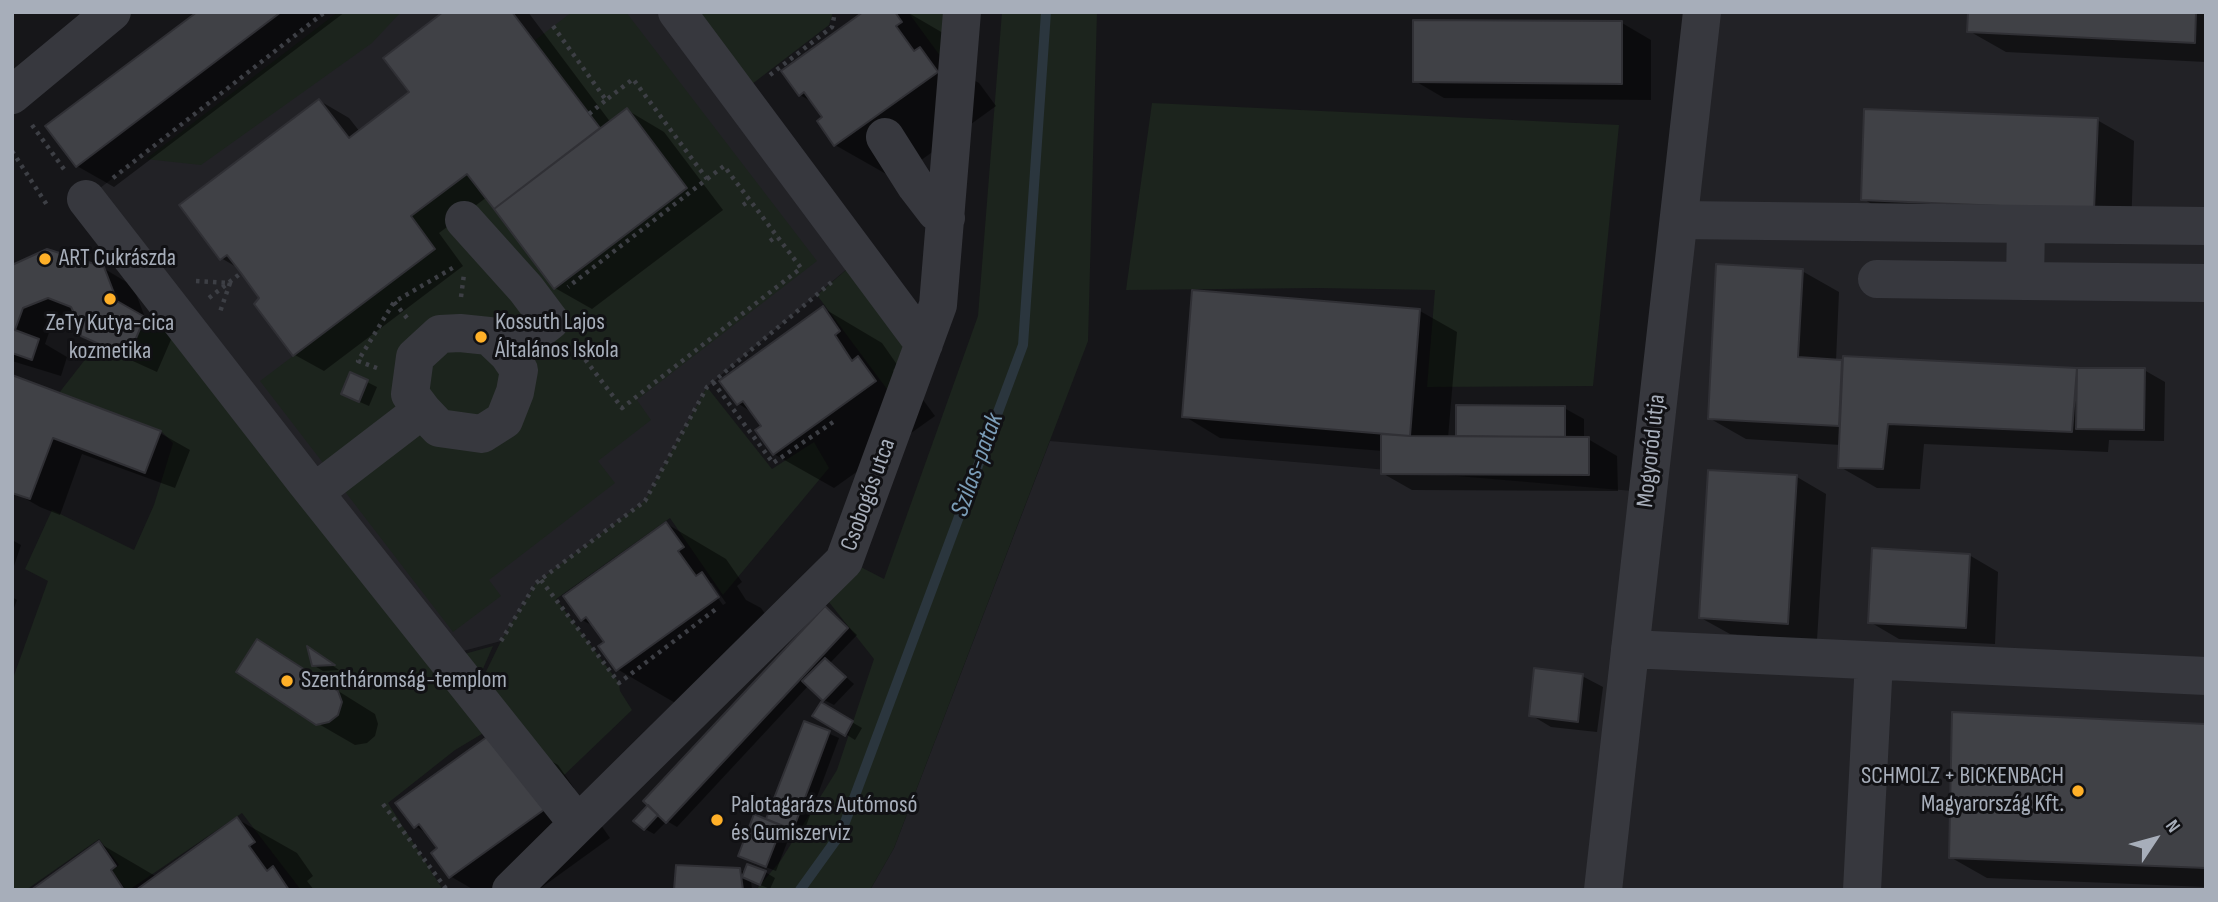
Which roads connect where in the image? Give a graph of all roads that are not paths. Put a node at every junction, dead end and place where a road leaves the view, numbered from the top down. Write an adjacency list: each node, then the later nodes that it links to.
1 (677, 12): 16 (street)
2 (962, 12): 8 (street, Csobogós utca)
3 (1702, 12): 10 (street, Mogyoród útja)
4 (101, 16): 5 (street)
5 (20, 108)
6 (885, 137): 8 (street)
7 (86, 199): 19 (street)
8 (946, 218): 16 (street, Csobogós utca)
9 (464, 220): 17 (street)
10 (1679, 220): 11 (street); 20 (street, Mogyoród útja)
11 (2026, 224): 12 (street); 14 (street)
12 (2206, 226)
13 (1877, 279): 14 (street)
14 (2025, 281): 15 (street)
15 (2206, 283)
16 (924, 344): 23 (street, Csobogós utca)
17 (508, 354): 18 (street); 18 (street)
18 (422, 410): 19 (street)
19 (315, 492): 23 (street)
20 (1630, 649): 21 (street); 25 (street, Mogyoród útja)
21 (1874, 661): 22 (street); 26 (street)
22 (2206, 676)
23 (578, 824): 24 (street, Csobogós utca)
24 (511, 890)
25 (1603, 890)
26 (1862, 890)

